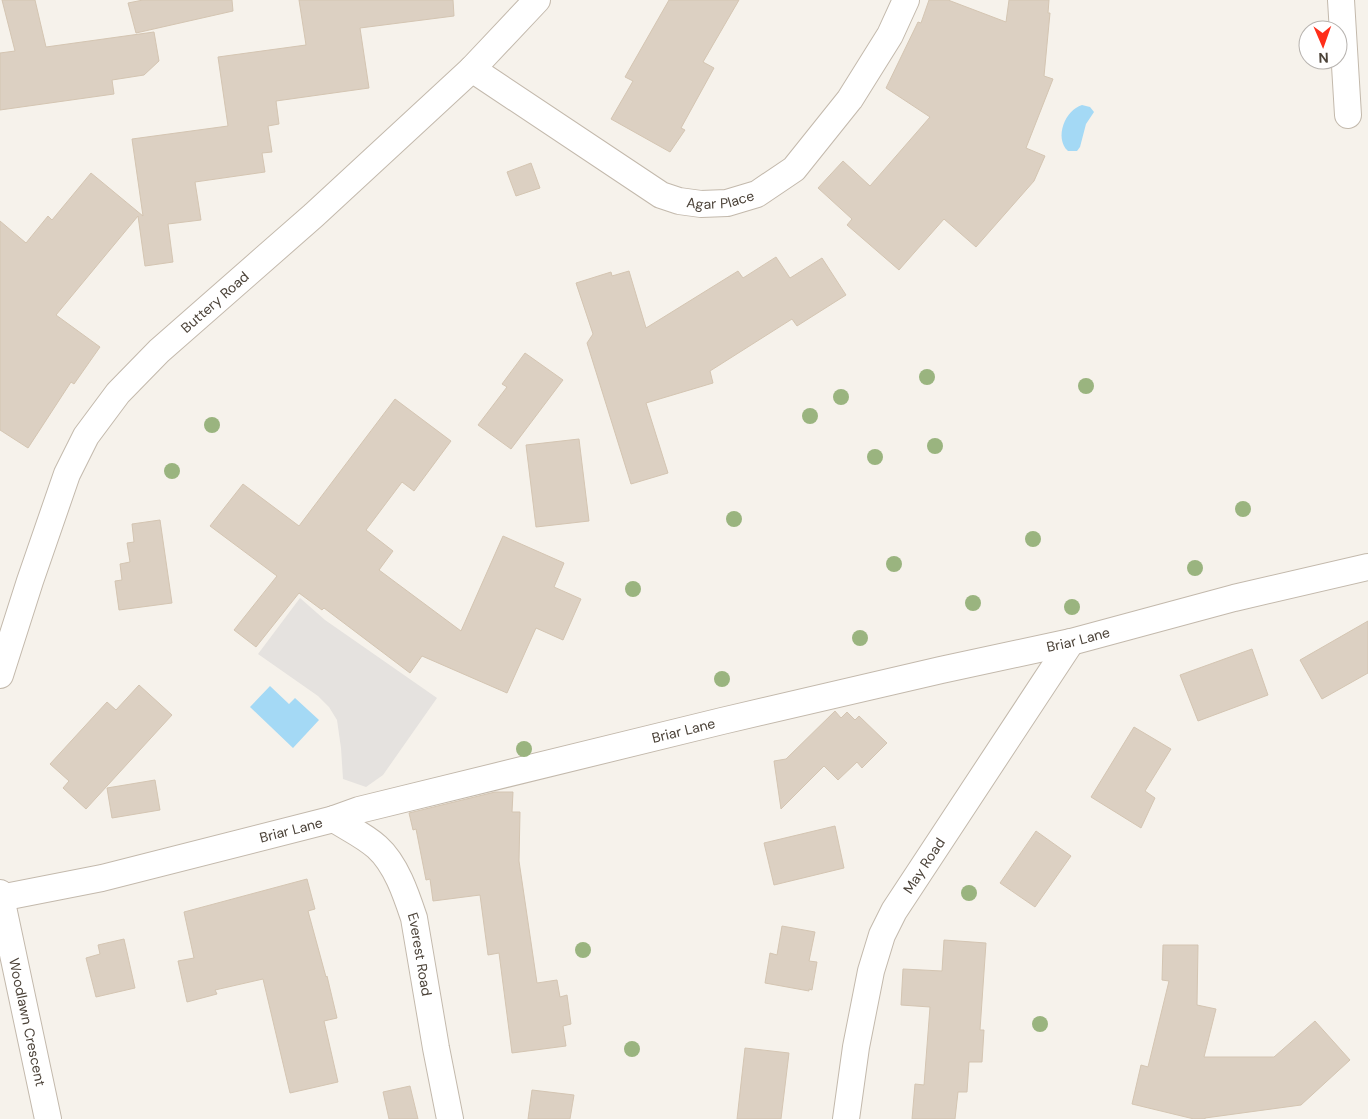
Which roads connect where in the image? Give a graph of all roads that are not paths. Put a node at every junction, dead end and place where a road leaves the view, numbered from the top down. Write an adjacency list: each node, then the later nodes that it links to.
1 (537, 0): 4 (street, Buttery Road)
2 (906, 0): 4 (street, Agar Place)
3 (1341, 0): 5 (street)
4 (472, 69): 8 (street, Buttery Road)
5 (1348, 115)
6 (1368, 567): 7 (street, Briar Lane)
7 (1071, 642): 9 (street, Briar Lane); 13 (street, May Road)
8 (0, 675)
9 (334, 819): 10 (street, Briar Lane); 12 (street, Everest Road)
10 (0, 896): 11 (street, Woodlawn Crescent)
11 (48, 1119)
12 (450, 1119)
13 (846, 1119)

